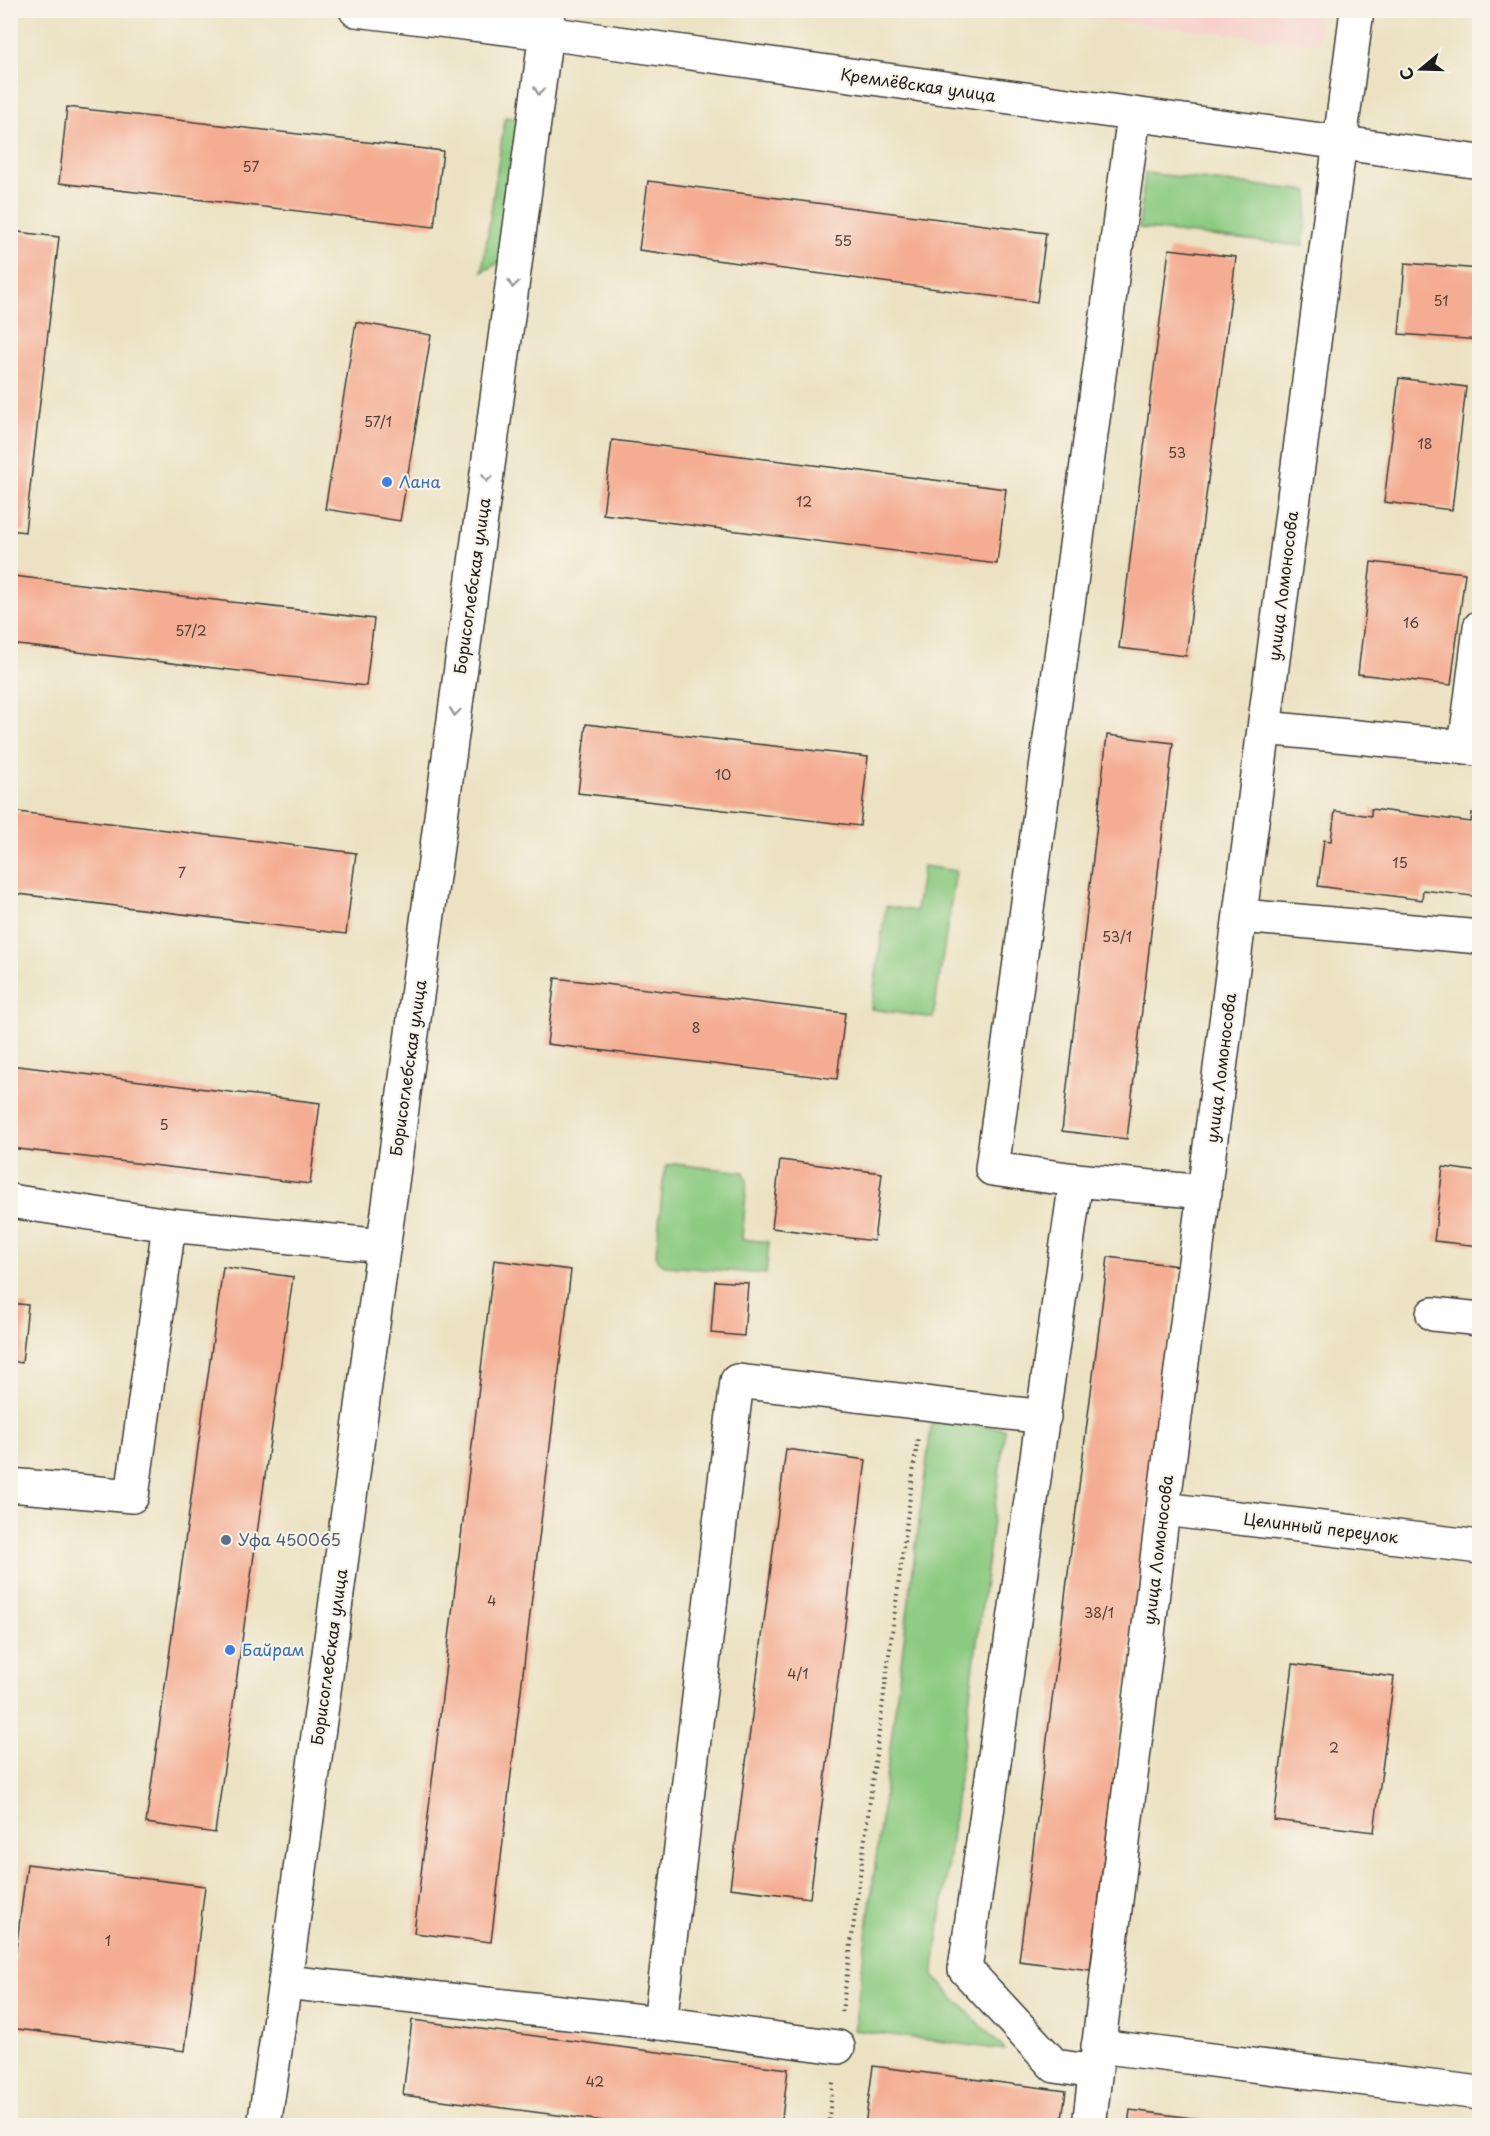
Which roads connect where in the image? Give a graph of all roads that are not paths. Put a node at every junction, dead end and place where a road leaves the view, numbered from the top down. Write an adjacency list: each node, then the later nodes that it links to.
1 (356, 10): 3 (street, Кремлёвская улица)
2 (1356, 10): 5 (street, улица Ломоносова)
3 (548, 22): 4 (street, Кремлёвская улица); 16 (street, Борисоглебская улица, one-way to 16)
4 (1134, 115): 5 (street, Кремлёвская улица); 12 (street)
5 (1340, 143): 6 (street, Кремлёвская улица); 8 (street, улица Ломоносова)
6 (1479, 162)
7 (1479, 627): 9 (street)
8 (1265, 728): 9 (street); 10 (street, улица Ломоносова)
9 (1472, 748)
10 (1241, 916): 11 (street); 13 (street, улица Ломоносова)
11 (1479, 937)
12 (1077, 1179): 13 (street); 19 (street)
13 (1205, 1192): 21 (street, улица Ломоносова)
14 (10, 1201): 15 (street)
15 (169, 1225): 16 (street); 20 (street)
16 (384, 1246): 23 (street, Борисоглебская улица)
17 (1433, 1314): 18 (street)
18 (1479, 1319)
19 (1044, 1417): 24 (street); 26 (street)
20 (10, 1485)
21 (1163, 1509): 22 (street, Целинный переулок); 26 (street, улица Ломоносова)
22 (1479, 1546)
23 (285, 1982): 24 (street); 28 (street, Борисоглебская улица)
24 (660, 2023): 25 (street)
25 (838, 2047)
26 (1096, 2059): 27 (street); 29 (street, улица Ломоносова)
27 (1479, 2093)
28 (264, 2126)
29 (1089, 2126)

